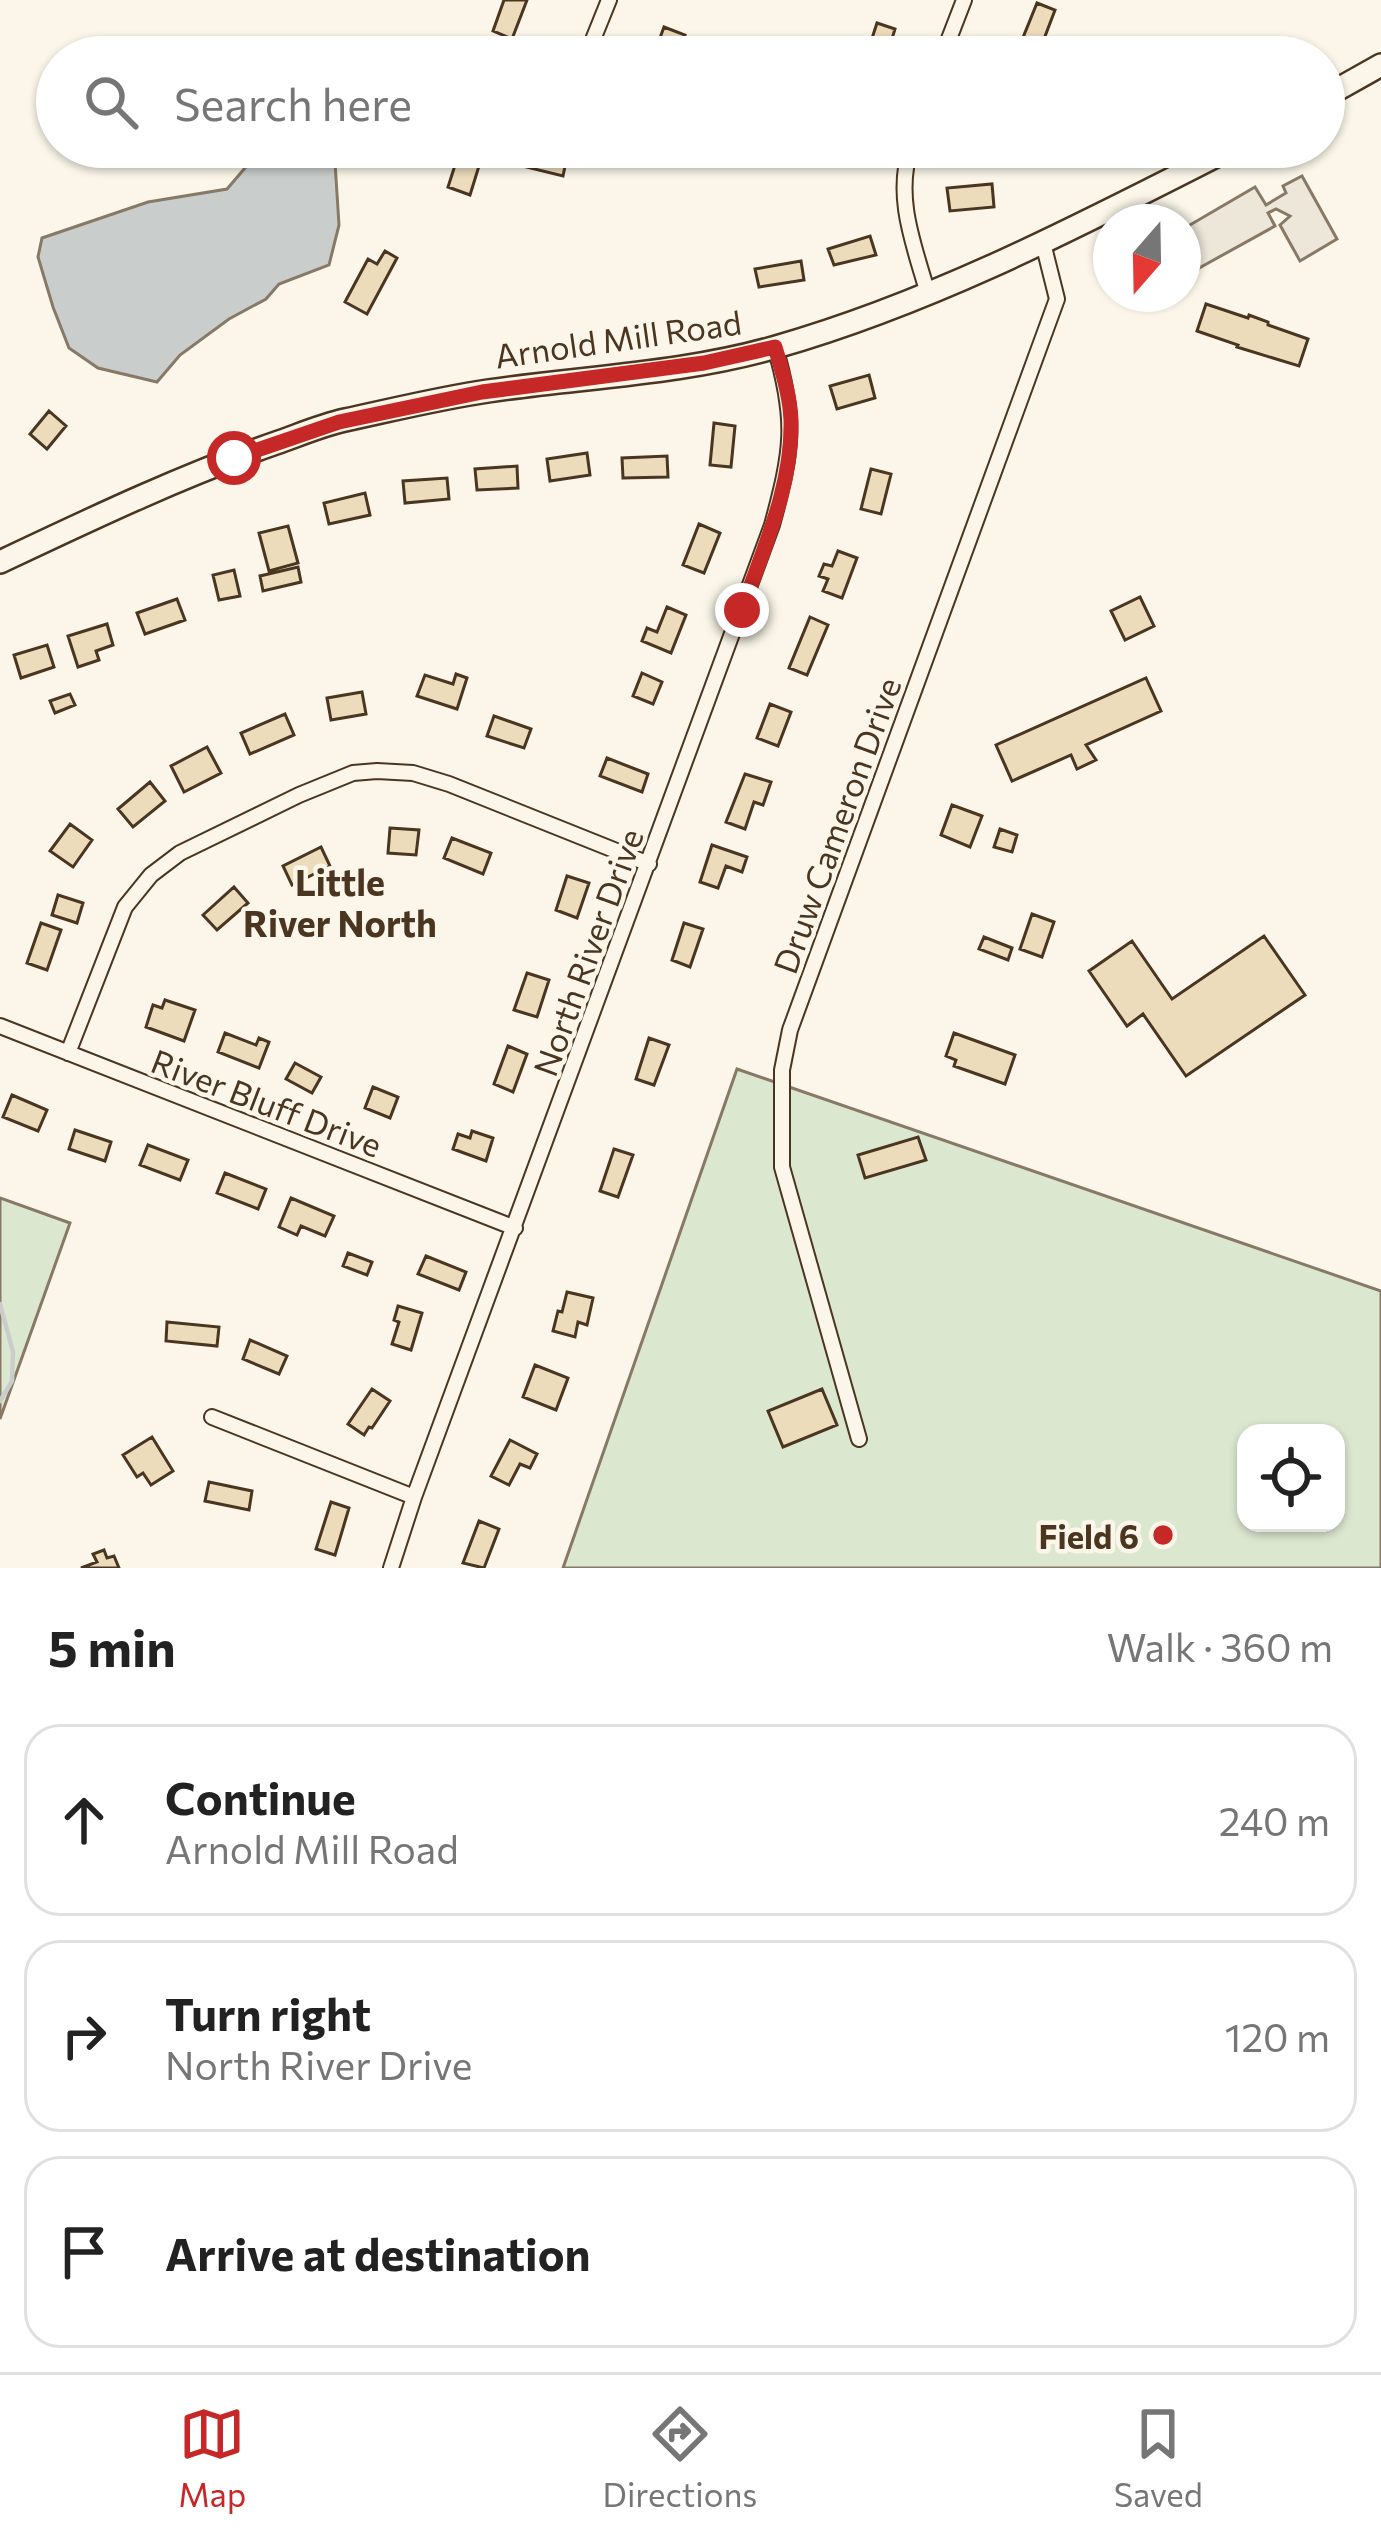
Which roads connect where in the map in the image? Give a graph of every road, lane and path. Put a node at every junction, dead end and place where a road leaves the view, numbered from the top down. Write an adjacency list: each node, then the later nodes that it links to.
1 (609, 0): 3 (street)
2 (964, 0): 4 (street)
3 (594, 36)
4 (950, 36)
5 (1381, 65): 6 (main road)
6 (1345, 85)
7 (906, 168): 10 (street)
8 (1192, 168): 9 (main road, Arnold Mill Road)
9 (1043, 243): 10 (main road, Arnold Mill Road); 18 (street, Druw Cameron Drive)
10 (928, 294): 11 (main road, Arnold Mill Road)
11 (775, 347): 12 (main road, Arnold Mill Road); 13 (street, North River Drive)
12 (0, 562)
13 (649, 864): 15 (street); 16 (street, North River Drive)
14 (0, 1026): 15 (street, River Bluff Drive)
15 (68, 1053): 16 (street, River Bluff Drive)
16 (515, 1228): 19 (street, North River Drive)
17 (212, 1418): 19 (street)
18 (859, 1439)
19 (414, 1497): 20 (street, North River Drive)
20 (391, 1568)

